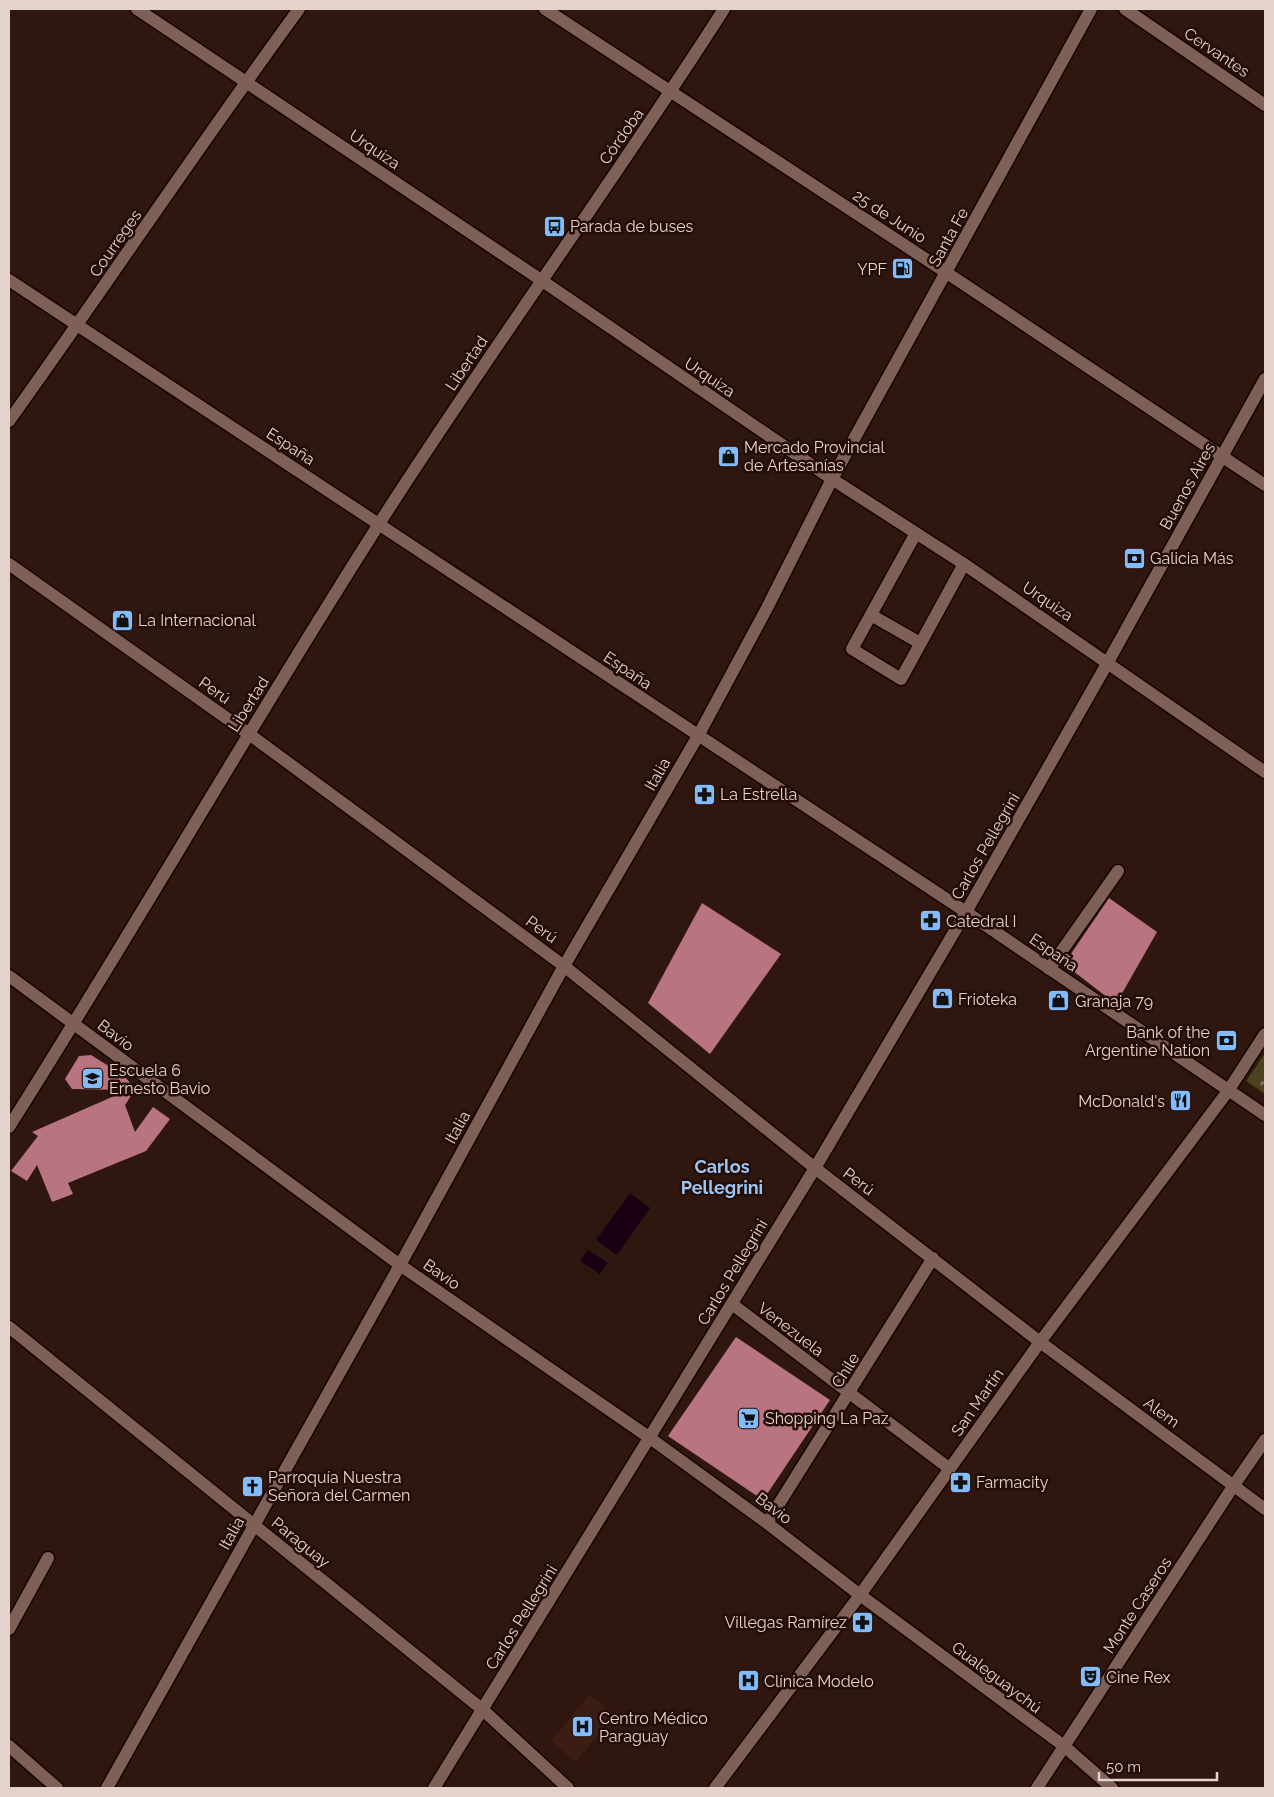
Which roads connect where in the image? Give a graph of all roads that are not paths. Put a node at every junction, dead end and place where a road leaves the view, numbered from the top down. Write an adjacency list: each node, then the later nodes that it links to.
1 (137, 9): 7 (street, Urquiza)
2 (299, 9): 7 (street, Courreges)
3 (545, 9): 8 (street, 25 de Junio)
4 (724, 9): 8 (street, Córdoba)
5 (1091, 9): 10 (street, Santa Fe)
6 (1125, 9): 9 (street, Cervantes)
7 (246, 82): 12 (street, Urquiza); 13 (street, Courreges)
8 (671, 92): 10 (street, 25 de Junio); 12 (street, Córdoba)
9 (1265, 105)
10 (947, 273): 16 (street, 25 de Junio); 17 (street, Santa Fe)
11 (9, 280): 13 (street, España)
12 (541, 280): 17 (street, Urquiza); 19 (street, Libertad)
13 (78, 325): 15 (street, Courreges); 19 (street, España)
14 (1265, 379): 16 (street, Buenos Aires)
15 (9, 421)
16 (1222, 456): 18 (street, 25 de Junio); 25 (street, Buenos Aires)
17 (832, 480): 20 (street, Urquiza); 27 (street, Italia)
18 (1265, 485)
19 (379, 523): 26 (street, Libertad); 27 (street, España)
20 (916, 533): 22 (street, Urquiza); 23 (street)
21 (9, 564): 26 (street, Perú)
22 (964, 564): 24 (street); 25 (street, Urquiza)
23 (871, 615): 24 (street); 24 (street)
24 (920, 643)
25 (1108, 662): 28 (street, Urquiza); 30 (street, Carlos Pellegrini)
26 (249, 734): 31 (street, Perú); 34 (street, Libertad)
27 (698, 736): 30 (street, España); 31 (street, Italia)
28 (1265, 772)
29 (1118, 871): 32 (street)
30 (966, 912): 32 (street, España); 39 (street, Carlos Pellegrini)
31 (564, 966): 39 (street, Perú); 41 (street, Italia)
32 (1048, 968): 36 (street, España)
33 (9, 976): 34 (street, Bavio)
34 (74, 1024): 38 (street, Libertad); 41 (street, Bavio)
35 (1265, 1034): 36 (street, San Martín)
36 (1228, 1091): 37 (street, España); 44 (street, San Martín)
37 (1265, 1116)
38 (9, 1127)
39 (815, 1168): 40 (street, Perú); 42 (street, Carlos Pellegrini)
40 (933, 1258): 44 (street, Perú); 45 (street, Chile)
41 (400, 1265): 46 (street, Bavio); 52 (street, Italia)
42 (732, 1304): 45 (street, Venezuela); 46 (street, Carlos Pellegrini)
43 (9, 1327): 52 (street, Paraguay)
44 (1040, 1342): 48 (street, San Martín); 49 (street, Alem)
45 (850, 1394): 48 (street, Venezuela); 51 (street, Chile)
46 (650, 1438): 51 (street, Bavio); 56 (street, Carlos Pellegrini)
47 (1265, 1440): 49 (street, Monte Caseros)
48 (950, 1469): 54 (street, San Martín)
49 (1234, 1485): 50 (street, Alem); 58 (street, Monte Caseros)
50 (1265, 1509)
51 (767, 1523): 54 (street, Bavio)
52 (254, 1526): 56 (street, Paraguay); 60 (street, Italia)
53 (48, 1558): 55 (street)
54 (860, 1595): 58 (street, Gualeguaychú); 63 (street, San Martín)
55 (9, 1629)
56 (483, 1710): 61 (street, Carlos Pellegrini); 62 (street, Paraguay)
57 (9, 1746): 59 (street)
58 (1064, 1746): 64 (street, Monte Caseros); 65 (street, Gualeguaychú)
59 (57, 1788)
60 (107, 1788)
61 (434, 1788)
62 (568, 1788)
63 (715, 1788)
64 (1037, 1788)
65 (1112, 1788)

